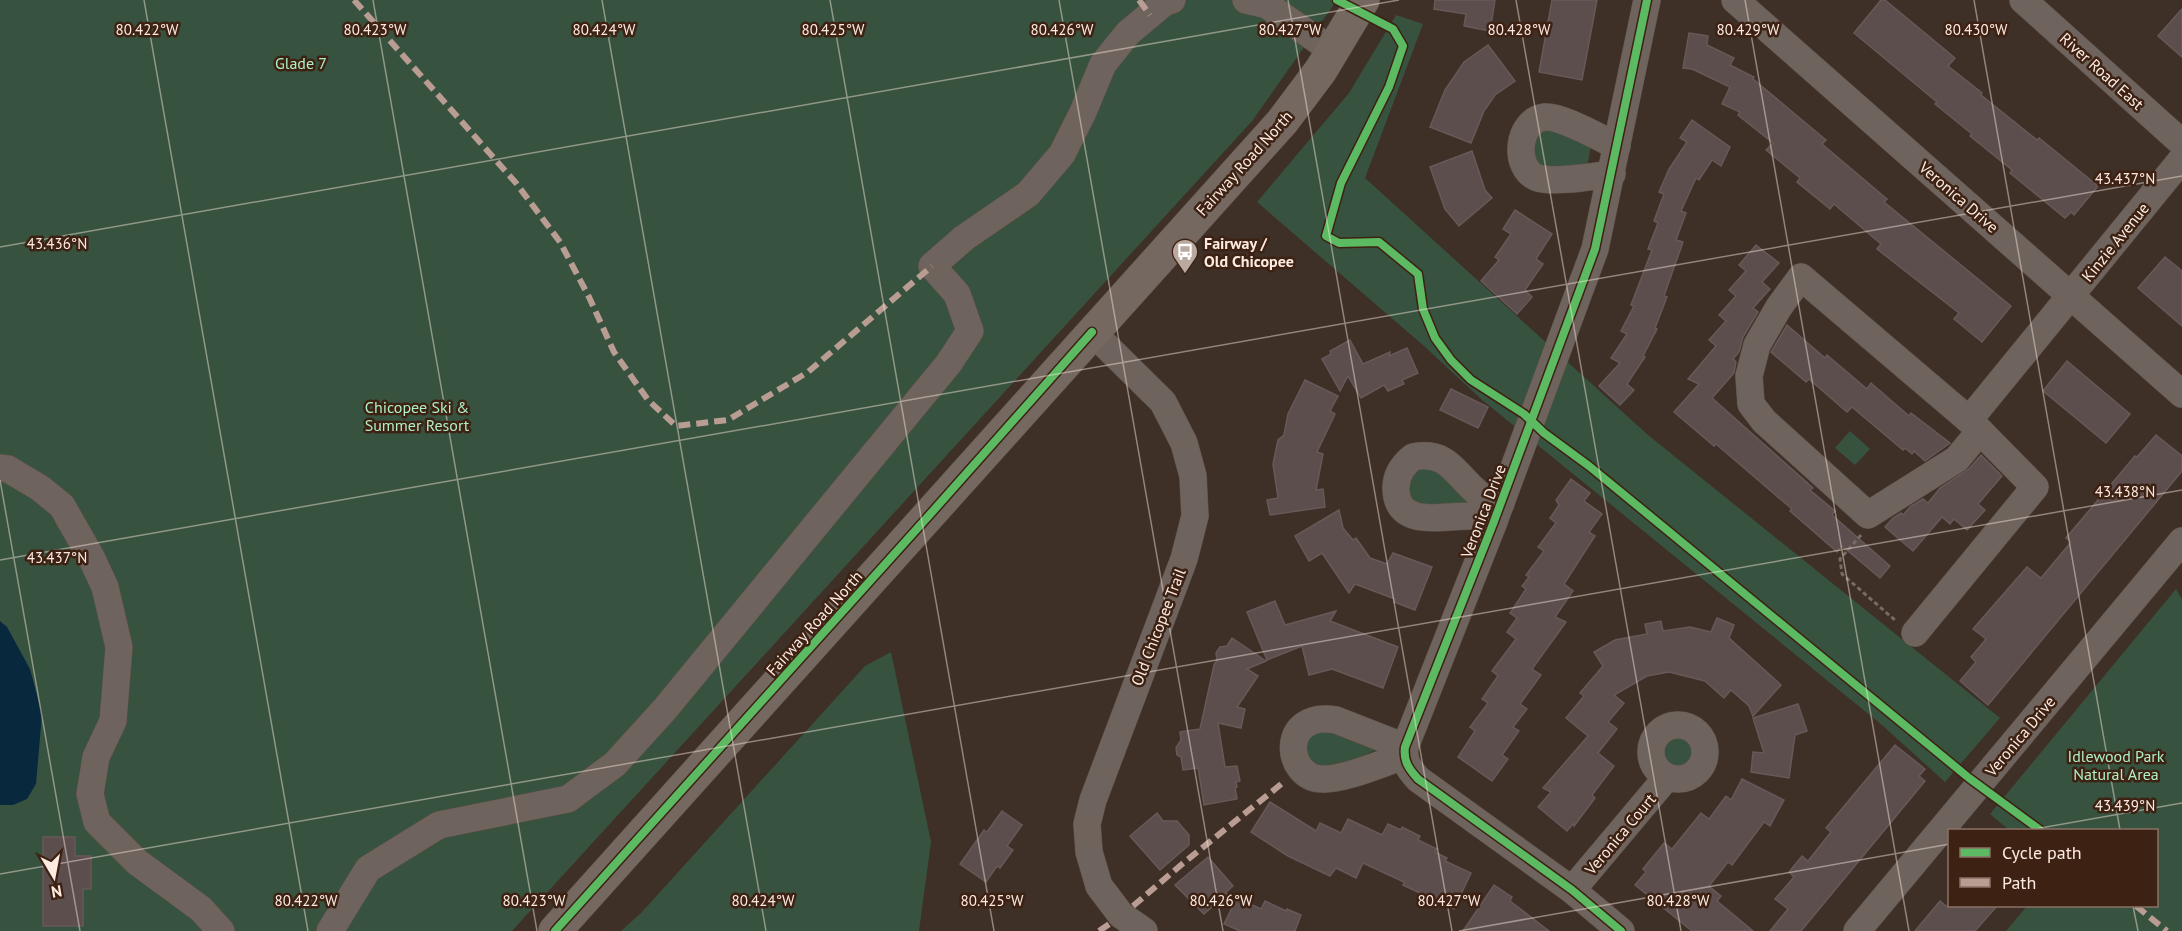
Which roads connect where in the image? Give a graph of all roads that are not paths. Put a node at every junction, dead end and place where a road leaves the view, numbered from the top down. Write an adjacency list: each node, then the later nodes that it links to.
1 (1172, 0): 22 (street)
2 (1246, 0): 7 (street)
3 (1364, 0): 7 (main road, Fairway Road North)
4 (1647, 0): 9 (street, Veronica Drive)
5 (1735, 0): 12 (street, Veronica Drive)
6 (2023, 0): 8 (street, River Road East)
7 (1333, 51): 13 (main road, Fairway Road North)
8 (2182, 143)
9 (1617, 146): 11 (street, Veronica Drive); 11 (street)
10 (2182, 159): 12 (street, Kinzie Avenue)
11 (1612, 174): 20 (street, Veronica Drive)
12 (2071, 296): 14 (street, Veronica Drive); 15 (street, Kinzie Avenue)
13 (1092, 332): 23 (main road, Fairway Road North); 24 (street, Old Chicopee Trail)
14 (2182, 394)
15 (1974, 426): 15 (street, Kinzie Avenue); 18 (street)
16 (0, 468): 21 (street)
17 (2182, 542): 26 (street, Veronica Drive)
18 (1915, 633)
19 (1667, 777): 20 (street, Veronica Court)
20 (1572, 890): 25 (street, Veronica Drive)
21 (221, 931)
22 (330, 931)
23 (555, 931)
24 (1144, 931)
25 (1621, 931)
26 (1857, 931)

